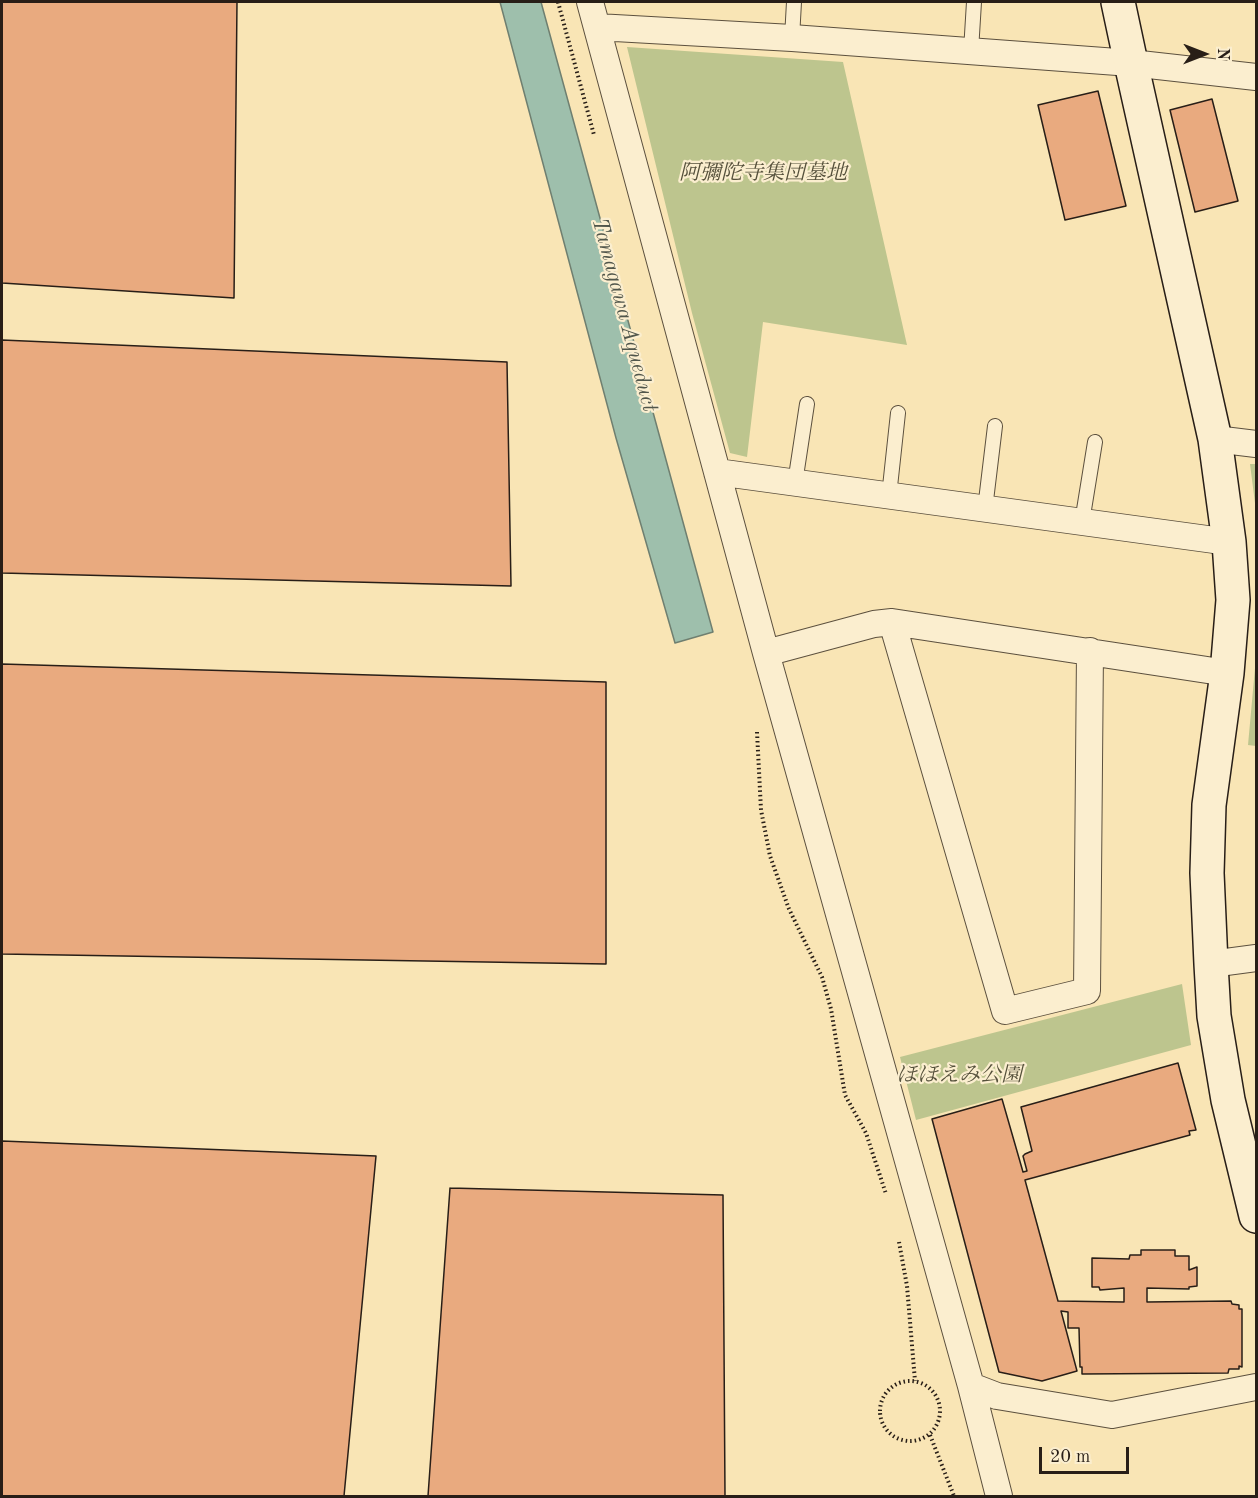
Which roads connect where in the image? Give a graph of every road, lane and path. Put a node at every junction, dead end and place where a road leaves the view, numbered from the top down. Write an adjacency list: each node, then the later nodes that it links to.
1 (590, 2): 5 (street)
2 (794, 2): 6 (lane)
3 (974, 2): 7 (lane)
4 (1118, 2): 8 (street)
5 (597, 27): 6 (street); 16 (street)
6 (792, 38): 7 (street)
7 (971, 51): 8 (street)
8 (1131, 63): 9 (street); 13 (street)
9 (1257, 77)
10 (807, 404): 17 (lane)
11 (898, 413): 18 (lane)
12 (995, 426): 19 (lane)
13 (1215, 439): 15 (street); 21 (street)
14 (1095, 442): 20 (lane)
15 (1257, 444)
16 (717, 472): 17 (street); 24 (street)
17 (795, 483): 18 (street)
18 (889, 496): 19 (street)
19 (985, 509): 20 (street)
20 (1082, 522): 21 (street)
21 (1229, 542): 25 (street)
22 (892, 622): 23 (street); 23 (street); 24 (street)
23 (1090, 651): 25 (street)
24 (766, 653): 33 (street)
25 (1227, 673): 28 (street)
26 (757, 733): 29 (path)
27 (1257, 958): 28 (street)
28 (1210, 964): 30 (street)
29 (886, 1197)
30 (1256, 1210)
31 (899, 1240): 32 (path)
32 (915, 1381): 35 (path); 35 (path)
33 (971, 1386): 34 (street); 37 (street)
34 (1257, 1387)
35 (930, 1435): 36 (path)
36 (954, 1497)
37 (999, 1497)

